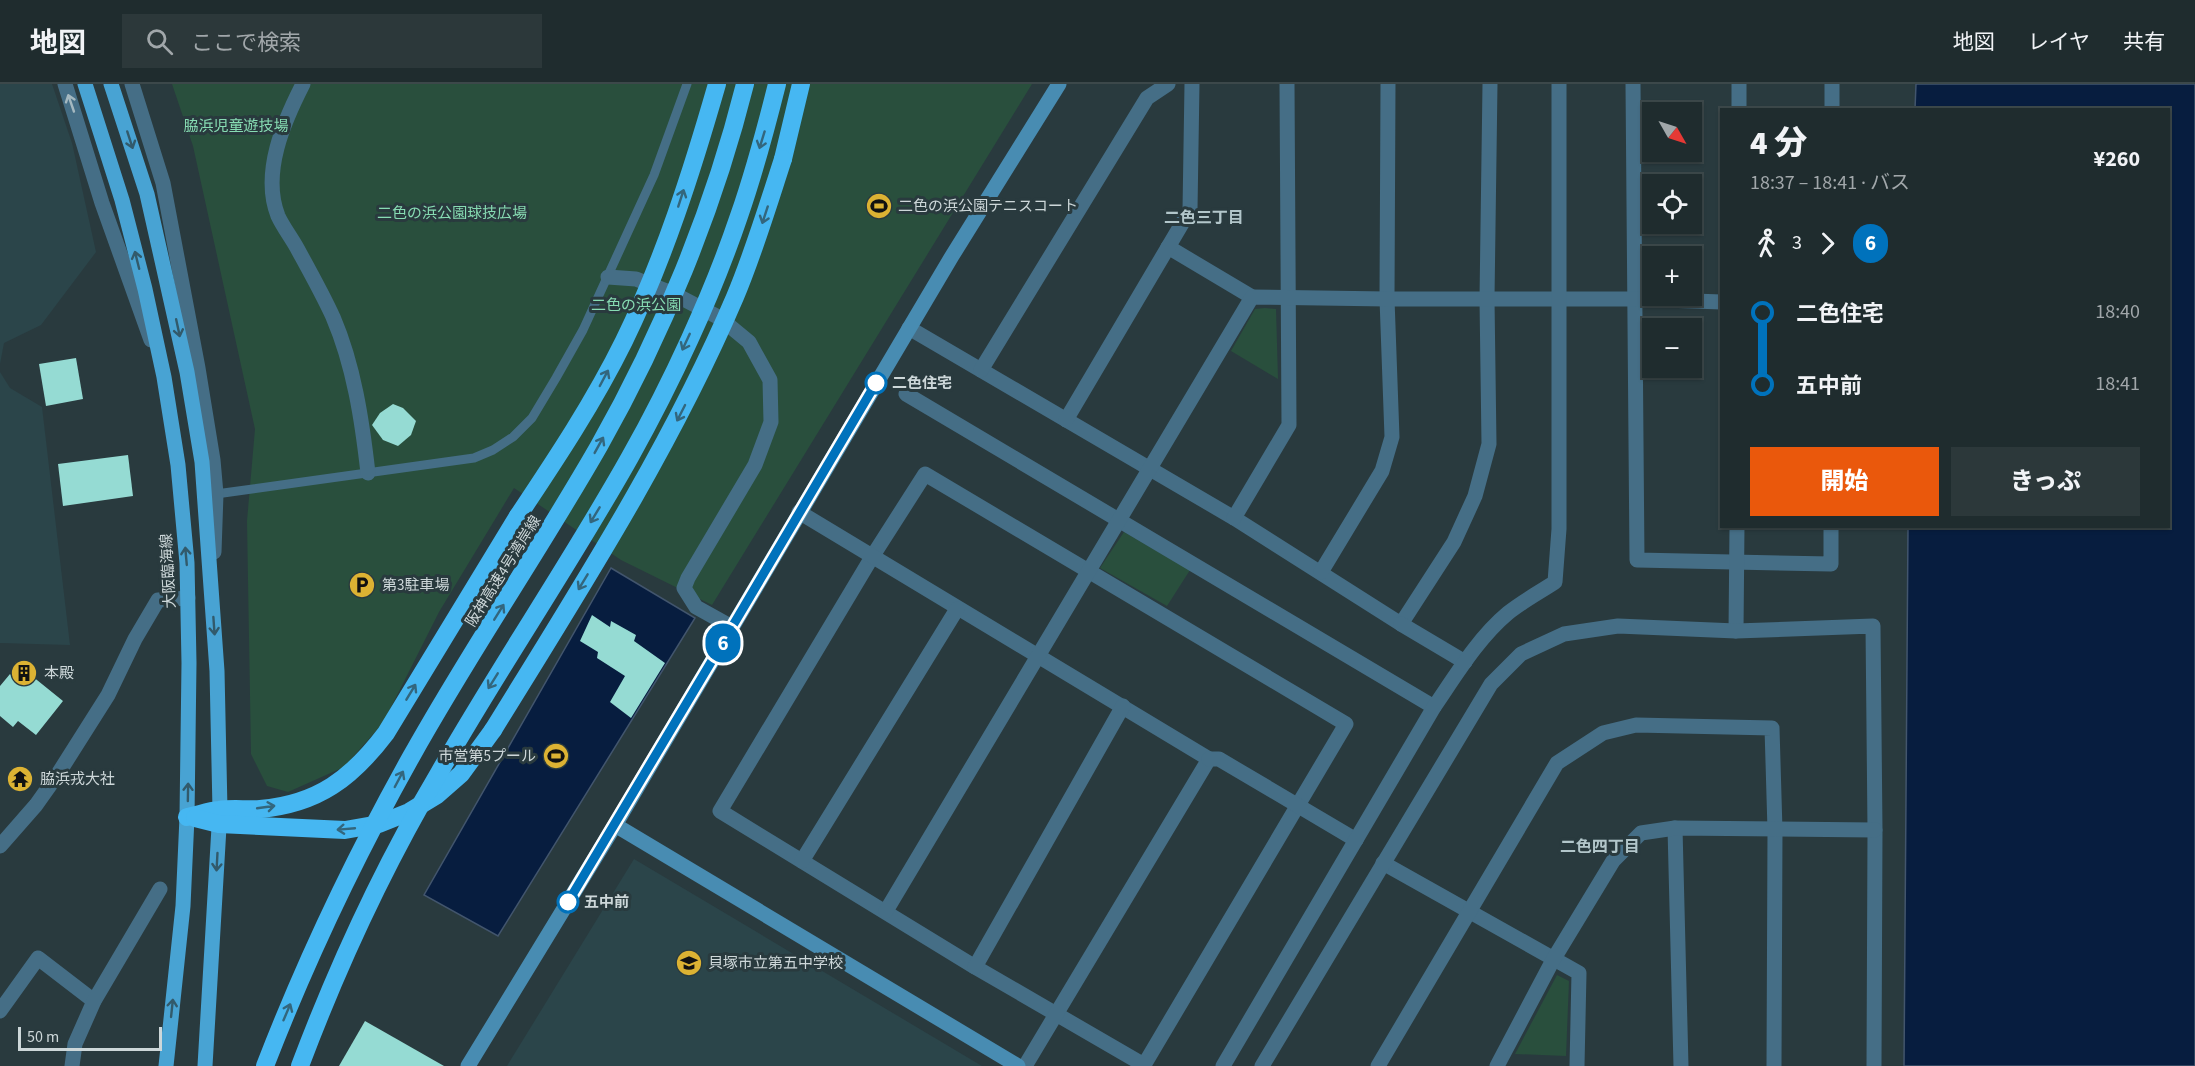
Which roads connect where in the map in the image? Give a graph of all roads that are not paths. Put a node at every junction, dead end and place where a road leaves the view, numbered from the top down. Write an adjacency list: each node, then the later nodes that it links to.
1 (64, 84): 34 (street, one-way to 1)
2 (85, 84): 34 (main road, 大阪臨海線, one-way to 2)
3 (111, 84): 49 (main road, one-way to 49)
4 (132, 84): 39 (street)
5 (303, 84): 38 (street)
6 (687, 84): 24 (lane)
7 (717, 84): 62 (highway, one-way to 7, bridge)
8 (745, 84): 82 (highway, 阪神高速4号湾岸線, one-way to 8, bridge)
9 (777, 84): 83 (highway, one-way to 83, bridge)
10 (801, 84): 62 (highway, one-way to 62, bridge)
11 (1059, 84): 32 (street)
12 (1168, 84): 33 (street)
13 (1192, 84): 23 (street)
14 (1287, 84): 26 (street)
15 (1388, 84): 27 (street)
16 (1490, 84): 28 (street)
17 (1559, 84): 29 (street)
18 (1633, 84): 30 (street)
19 (1739, 84): 21 (street)
20 (1832, 84): 22 (street)
21 (1739, 108)
22 (1832, 108)
23 (1168, 248): 25 (street); 36 (street)
24 (608, 277): 38 (lane); 53 (street)
25 (1252, 297): 26 (street); 37 (street)
26 (1288, 297): 27 (street); 41 (street)
27 (1387, 299): 28 (street); 48 (street)
28 (1487, 299): 29 (street); 52 (street)
29 (1559, 299): 30 (street); 56 (street)
30 (1635, 299): 31 (street); 46 (street)
31 (1720, 302)
32 (909, 328): 33 (street); 40 (street)
33 (981, 370): 36 (street)
34 (164, 377): 50 (main road, 大阪臨海線, one-way to 34)
35 (906, 394): 42 (street)
36 (1066, 420): 37 (street)
37 (1149, 470): 41 (street); 42 (street)
38 (368, 473): 39 (lane)
39 (216, 494): 49 (street)
40 (799, 512): 45 (street); 53 (street)
41 (1234, 518): 48 (street)
42 (1119, 520): 47 (street); 58 (street)
43 (1737, 528): 46 (street)
44 (1831, 528): 46 (street)
45 (872, 557): 47 (street); 51 (street); 69 (street)
46 (1736, 561): 54 (street)
47 (1089, 572): 55 (street); 60 (street)
48 (1322, 572): 52 (street)
49 (212, 595): 62 (main road, one-way to 62)
50 (188, 598): 61 (main road, 大阪臨海線, one-way to 50); 68 (street)
51 (957, 609): 55 (street); 69 (street)
52 (1401, 624): 56 (street)
53 (732, 627): 63 (street)
54 (1736, 631): 66 (street); 70 (street)
55 (1038, 657): 57 (street); 72 (street)
56 (1465, 662): 58 (street)
57 (1123, 706): 59 (street); 75 (street)
58 (1434, 707): 67 (street)
59 (1209, 759): 60 (street); 78 (street)
60 (1298, 806): 67 (street); 78 (street)
61 (187, 817): 62 (highway); 80 (main road, 大阪臨海線, one-way to 61)
62 (219, 817): 81 (main road, one-way to 81)
63 (615, 825): 84 (street); 85 (street)
64 (1675, 828): 65 (street); 74 (street); 92 (street)
65 (1775, 830): 66 (street); 73 (street); 93 (street)
66 (1875, 830): 94 (street)
67 (1356, 840): 87 (street)
68 (0, 846)
69 (802, 861): 72 (street)
70 (1383, 863): 73 (street); 88 (street)
71 (160, 889): 76 (street)
72 (886, 911): 75 (street)
73 (1470, 911): 74 (street); 89 (street)
74 (1553, 960): 90 (street); 91 (street)
75 (975, 967): 78 (street)
76 (93, 1001): 77 (street); 79 (street)
77 (0, 1011)
78 (1058, 1015): 86 (street)
79 (72, 1066)
80 (166, 1066)
81 (205, 1066)
82 (265, 1066)
83 (300, 1066)
84 (468, 1066)
85 (1018, 1066)
86 (1025, 1066)
87 (1223, 1066)
88 (1262, 1066)
89 (1378, 1066)
90 (1497, 1066)
91 (1577, 1066)
92 (1681, 1066)
93 (1774, 1066)
94 (1874, 1066)

